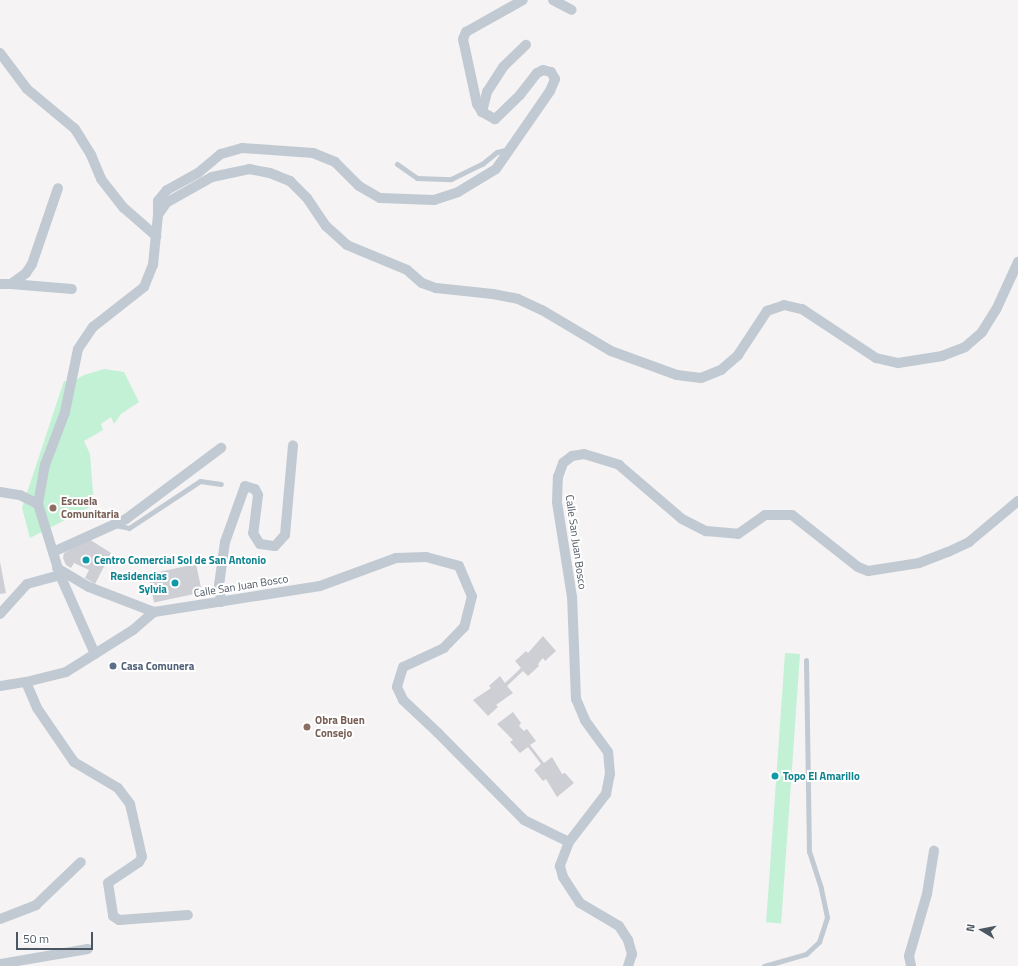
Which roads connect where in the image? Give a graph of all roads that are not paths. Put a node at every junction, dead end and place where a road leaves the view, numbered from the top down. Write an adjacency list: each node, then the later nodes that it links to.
1 (523, 0): 6 (street)
2 (553, 0): 3 (street)
3 (572, 10)
4 (526, 45): 6 (street)
5 (0, 54): 11 (street)
6 (482, 112): 7 (street)
7 (512, 148): 8 (lane); 10 (street)
8 (397, 164)
9 (58, 188): 14 (street)
10 (158, 215): 11 (street); 12 (street)
11 (156, 236): 21 (street)
12 (1018, 262)
13 (0, 284): 14 (street)
14 (11, 284): 15 (street)
15 (72, 289)
16 (293, 445): 25 (street)
17 (221, 448): 22 (street)
18 (221, 484): 22 (lane)
19 (0, 492): 21 (street)
20 (1018, 501): 32 (street, Calle San Juan Bosco)
21 (38, 504): 23 (street)
22 (114, 524): 23 (street)
23 (53, 552): 24 (street)
24 (58, 571): 26 (street); 27 (street); 28 (street)
25 (221, 602): 26 (street, Calle San Juan Bosco); 32 (street, Calle San Juan Bosco)
26 (154, 612): 28 (street)
27 (0, 614)
28 (95, 654): 30 (street)
29 (806, 660): 40 (lane)
30 (26, 682): 31 (street); 35 (street)
31 (0, 686)
32 (568, 842): 39 (street, Calle San Juan Bosco)
33 (934, 851): 41 (street)
34 (81, 862): 36 (street)
35 (188, 915)
36 (0, 919)
37 (88, 949): 38 (street)
38 (0, 964)
39 (628, 966)
40 (764, 966)
41 (911, 966)

